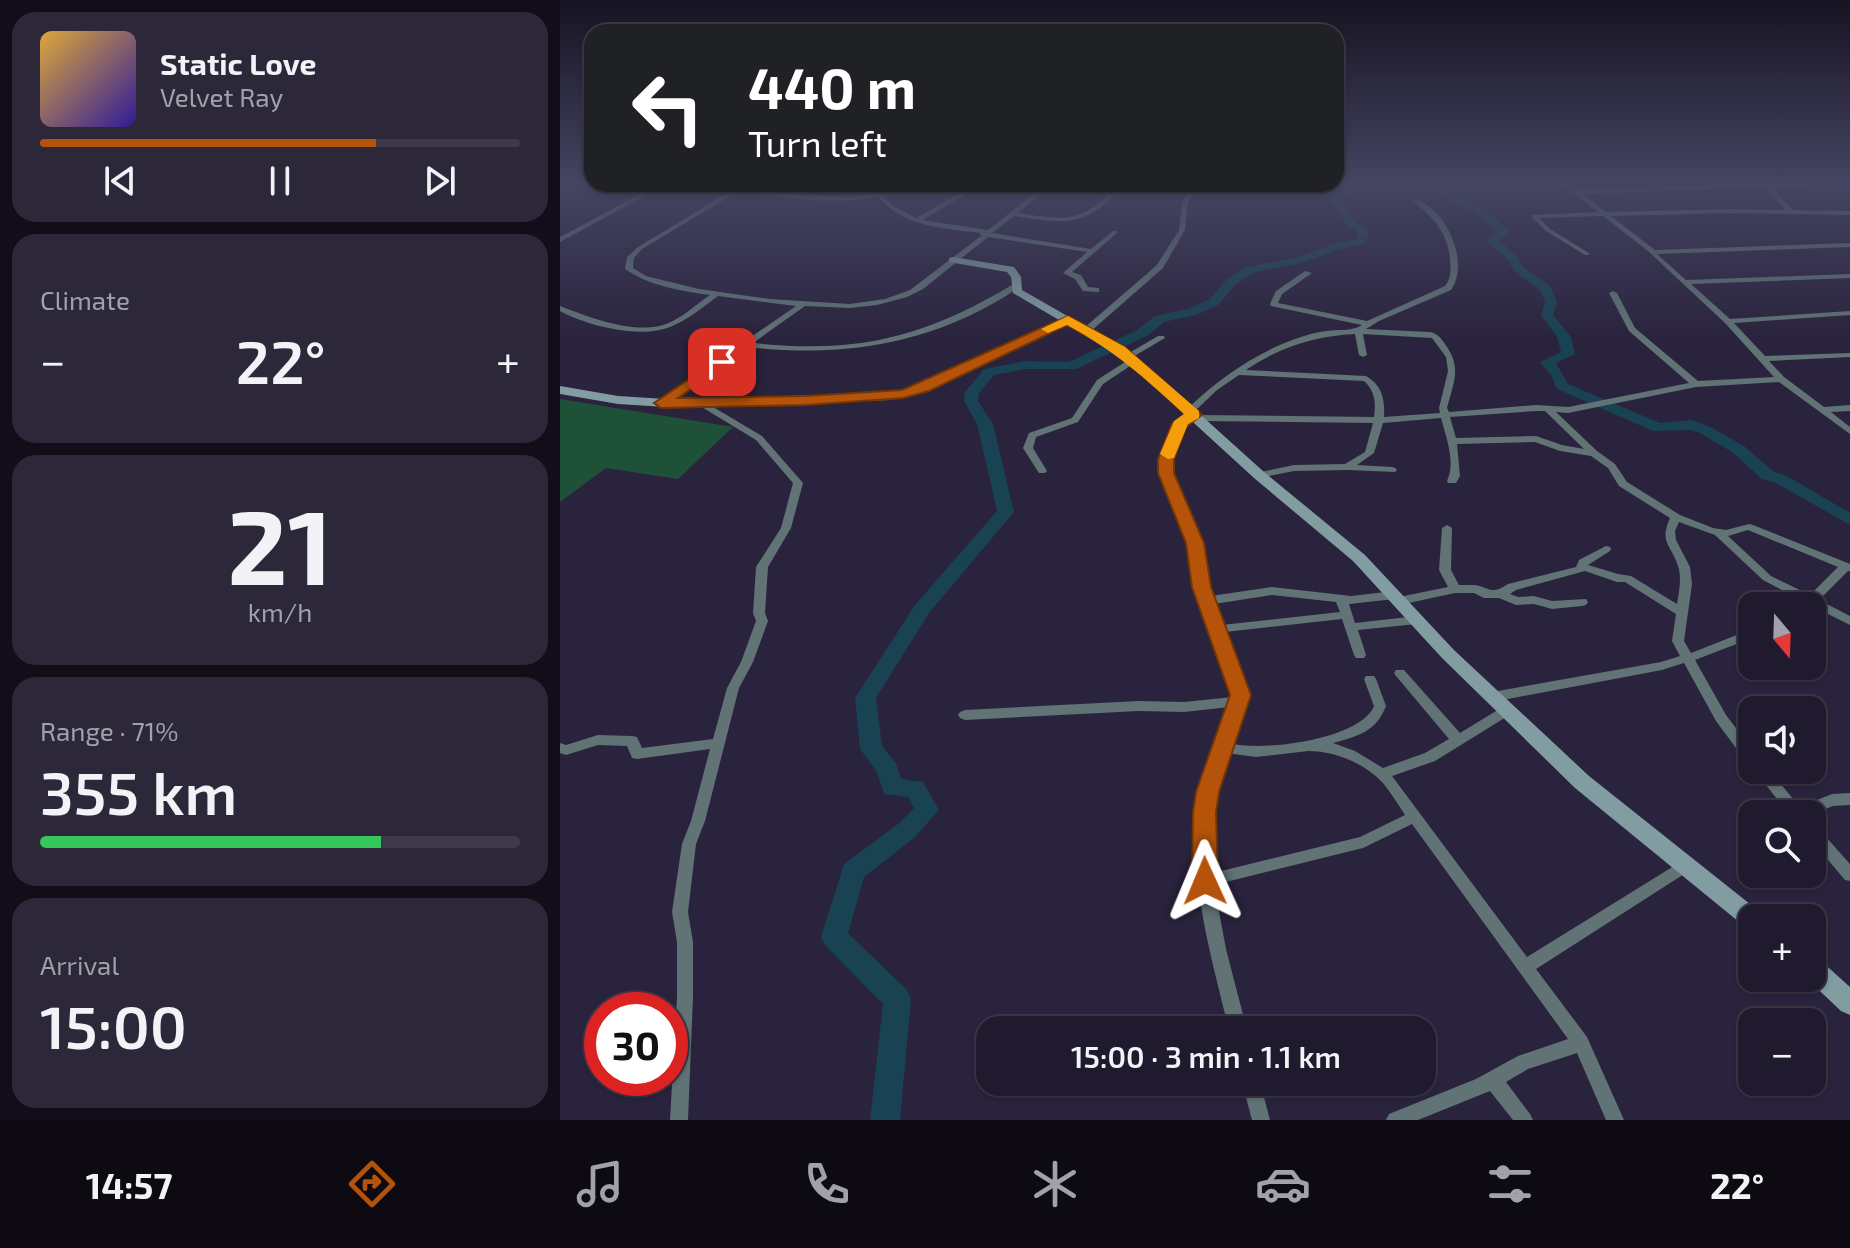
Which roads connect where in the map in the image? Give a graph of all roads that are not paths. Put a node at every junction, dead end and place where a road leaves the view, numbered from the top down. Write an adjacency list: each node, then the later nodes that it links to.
1 (661, 235): 19 (street)
2 (982, 235): 13 (street)
3 (998, 235): 10 (street)
4 (1111, 235): 10 (street)
5 (1179, 235): 27 (street)
6 (1448, 235): 26 (street)
7 (1557, 235): 12 (street)
8 (1632, 235): 11 (street)
9 (1850, 245): 11 (street)
10 (1091, 251): 18 (street)
11 (1652, 251): 16 (street)
12 (1587, 254)
13 (953, 260): 17 (street); 21 (street)
14 (1308, 273): 26 (street)
15 (1850, 276): 16 (street)
16 (1686, 282): 25 (street)
17 (1015, 287): 24 (street); 30 (street)
18 (1096, 290)
19 (718, 293): 21 (street); 22 (street)
20 (1613, 293): 37 (street)
21 (805, 303): 30 (street)
22 (560, 308)
23 (1850, 313): 25 (street)
24 (1068, 320): 27 (street); 40 (street)
25 (1728, 321): 34 (street)
26 (1369, 324): 28 (street)
27 (1087, 330): 31 (street)
28 (1358, 331): 32 (street); 35 (street); 45 (street)
29 (1161, 338): 31 (street)
30 (747, 345): 39 (street)
31 (1127, 355): 44 (street); 52 (street)
32 (1363, 355)
33 (1850, 355): 34 (street)
34 (1763, 359): 36 (street)
35 (1235, 372): 44 (street); 46 (street)
36 (1781, 379): 37 (street); 43 (street)
37 (1696, 384): 42 (street)
38 (560, 390): 39 (street)
39 (661, 403): 40 (street)
40 (703, 404): 86 (street)
41 (1850, 408): 43 (street)
42 (1548, 409): 45 (street); 49 (street)
43 (1824, 410): 47 (street)
44 (1194, 414): 46 (street); 53 (street); 67 (street)
45 (1444, 417): 46 (street); 48 (street)
46 (1380, 420): 50 (street)
47 (1850, 431)
48 (1452, 441): 49 (street); 54 (street)
49 (1594, 453): 55 (street)
50 (1347, 467): 51 (street); 53 (street)
51 (1392, 470)
52 (1042, 471)
53 (1259, 475): 65 (street)
54 (1452, 481)
55 (1676, 517): 57 (street); 70 (street)
56 (1447, 528): 61 (street)
57 (1724, 533): 60 (street); 62 (street)
58 (1606, 549): 59 (street)
59 (1583, 567): 64 (street); 70 (street)
60 (1848, 568): 63 (street)
61 (1455, 589): 64 (street); 65 (street)
62 (1790, 592)
63 (1821, 592)
64 (1501, 594): 68 (street)
65 (1397, 598): 66 (street); 71 (street)
66 (1347, 599): 67 (street); 72 (street)
67 (1206, 601): 74 (street)
68 (1582, 602)
69 (1826, 611): 73 (street)
70 (1683, 613): 77 (street)
71 (1417, 620): 72 (street); 80 (street)
72 (1348, 621): 74 (street); 76 (street)
73 (1850, 621)
74 (1217, 629): 81 (street)
75 (1738, 639): 77 (street)
76 (1360, 655)
77 (1690, 659): 80 (street); 85 (street)
78 (1400, 673): 84 (street)
79 (1370, 679): 87 (street)
80 (1492, 697): 82 (street)
81 (1239, 701): 83 (street); 88 (street)
82 (1506, 711): 84 (street); 97 (street)
83 (965, 715)
84 (1458, 740): 90 (street)
85 (1738, 740)
86 (718, 743): 89 (street); 108 (street)
87 (1307, 746): 88 (street); 90 (street)
88 (1223, 747): 99 (street)
89 (560, 748)
90 (1381, 774): 95 (street)
91 (1772, 784): 93 (street)
92 (1850, 799): 94 (street)
93 (1786, 800)
94 (1826, 802)
95 (1414, 817): 99 (street); 101 (street)
96 (1826, 847): 98 (street)
97 (1687, 865): 100 (street); 101 (street)
98 (1850, 875)
99 (1205, 881): 104 (street)
100 (1738, 907)
101 (1527, 966): 105 (street)
102 (1826, 981): 103 (street)
103 (1850, 1003)
104 (1234, 1016)
105 (1581, 1043): 106 (street); 112 (street)
106 (1493, 1080): 110 (street); 111 (street)
107 (1255, 1096): 109 (street)
108 (679, 1120)
109 (1261, 1120)
110 (1395, 1120)
111 (1524, 1120)
112 (1615, 1120)

